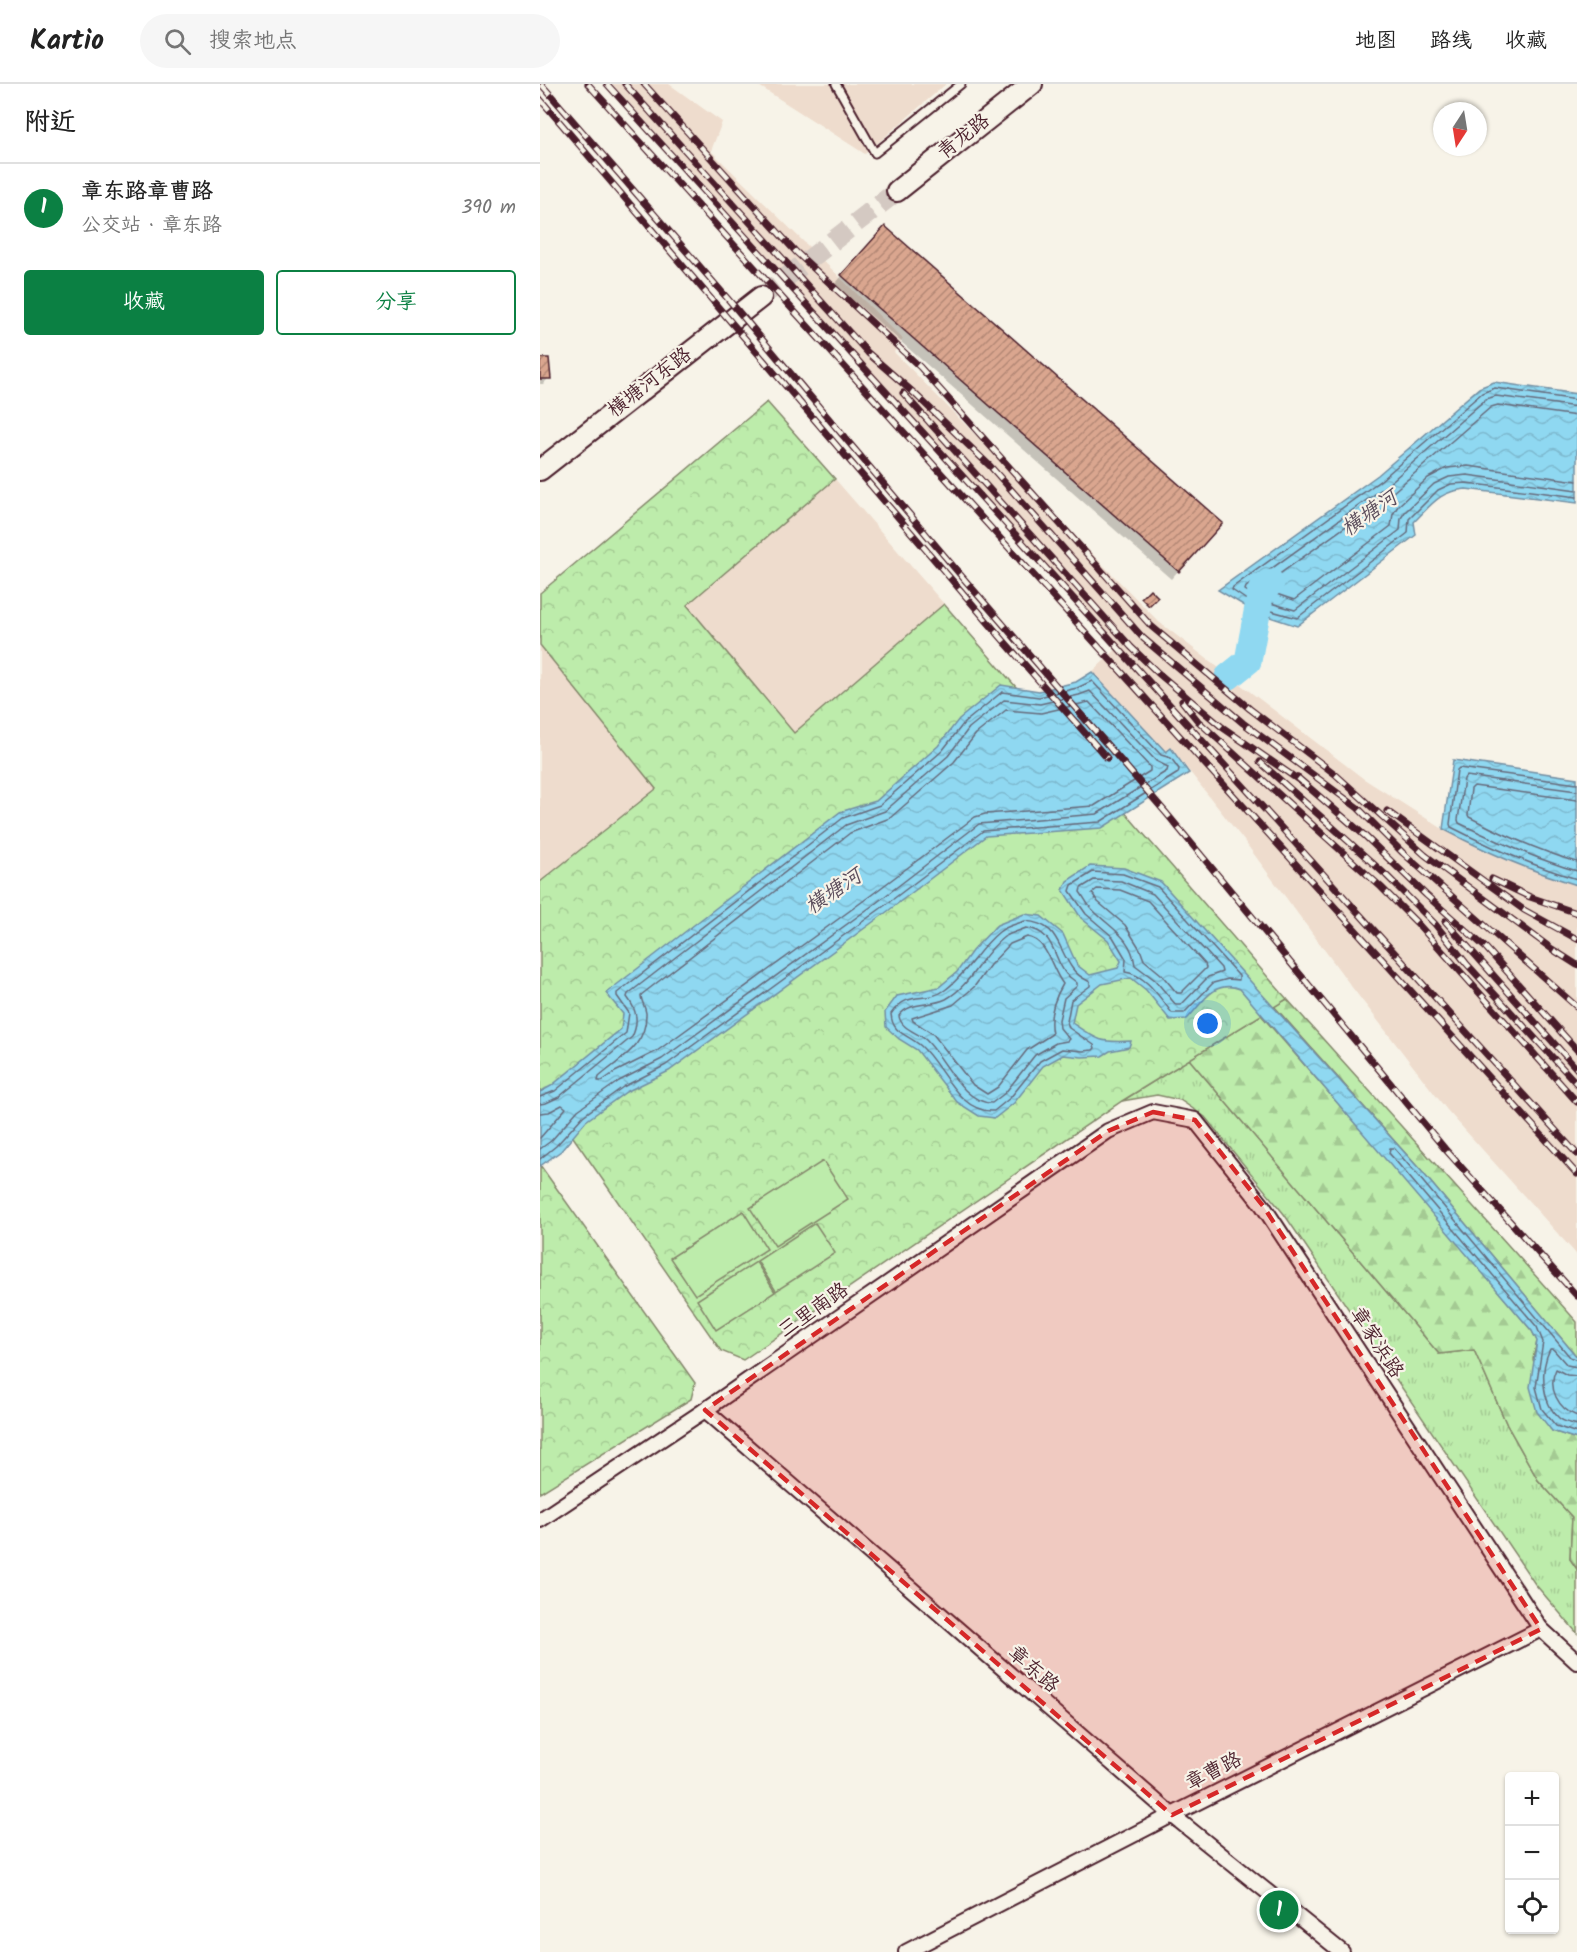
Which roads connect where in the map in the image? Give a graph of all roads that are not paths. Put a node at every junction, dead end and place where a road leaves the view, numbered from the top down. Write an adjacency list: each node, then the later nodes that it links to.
1 (836, 84): 2 (lane)
2 (961, 84)
3 (1032, 84): 4 (main road, 青龙路)
4 (897, 191)
5 (760, 297): 6 (main road, 横塘河东路)
6 (540, 470)
7 (1108, 1131): 8 (street, 三里南路); 10 (street, 章家浜路)
8 (705, 1410): 9 (street, 三里南路); 12 (street, 章东路)
9 (540, 1520)
10 (1541, 1629): 11 (street, 章家浜路); 12 (street, 章曹路)
11 (1577, 1662)
12 (1172, 1815): 13 (street, 章曹路); 14 (street, 章东路)
13 (906, 1952)
14 (1342, 1952)

